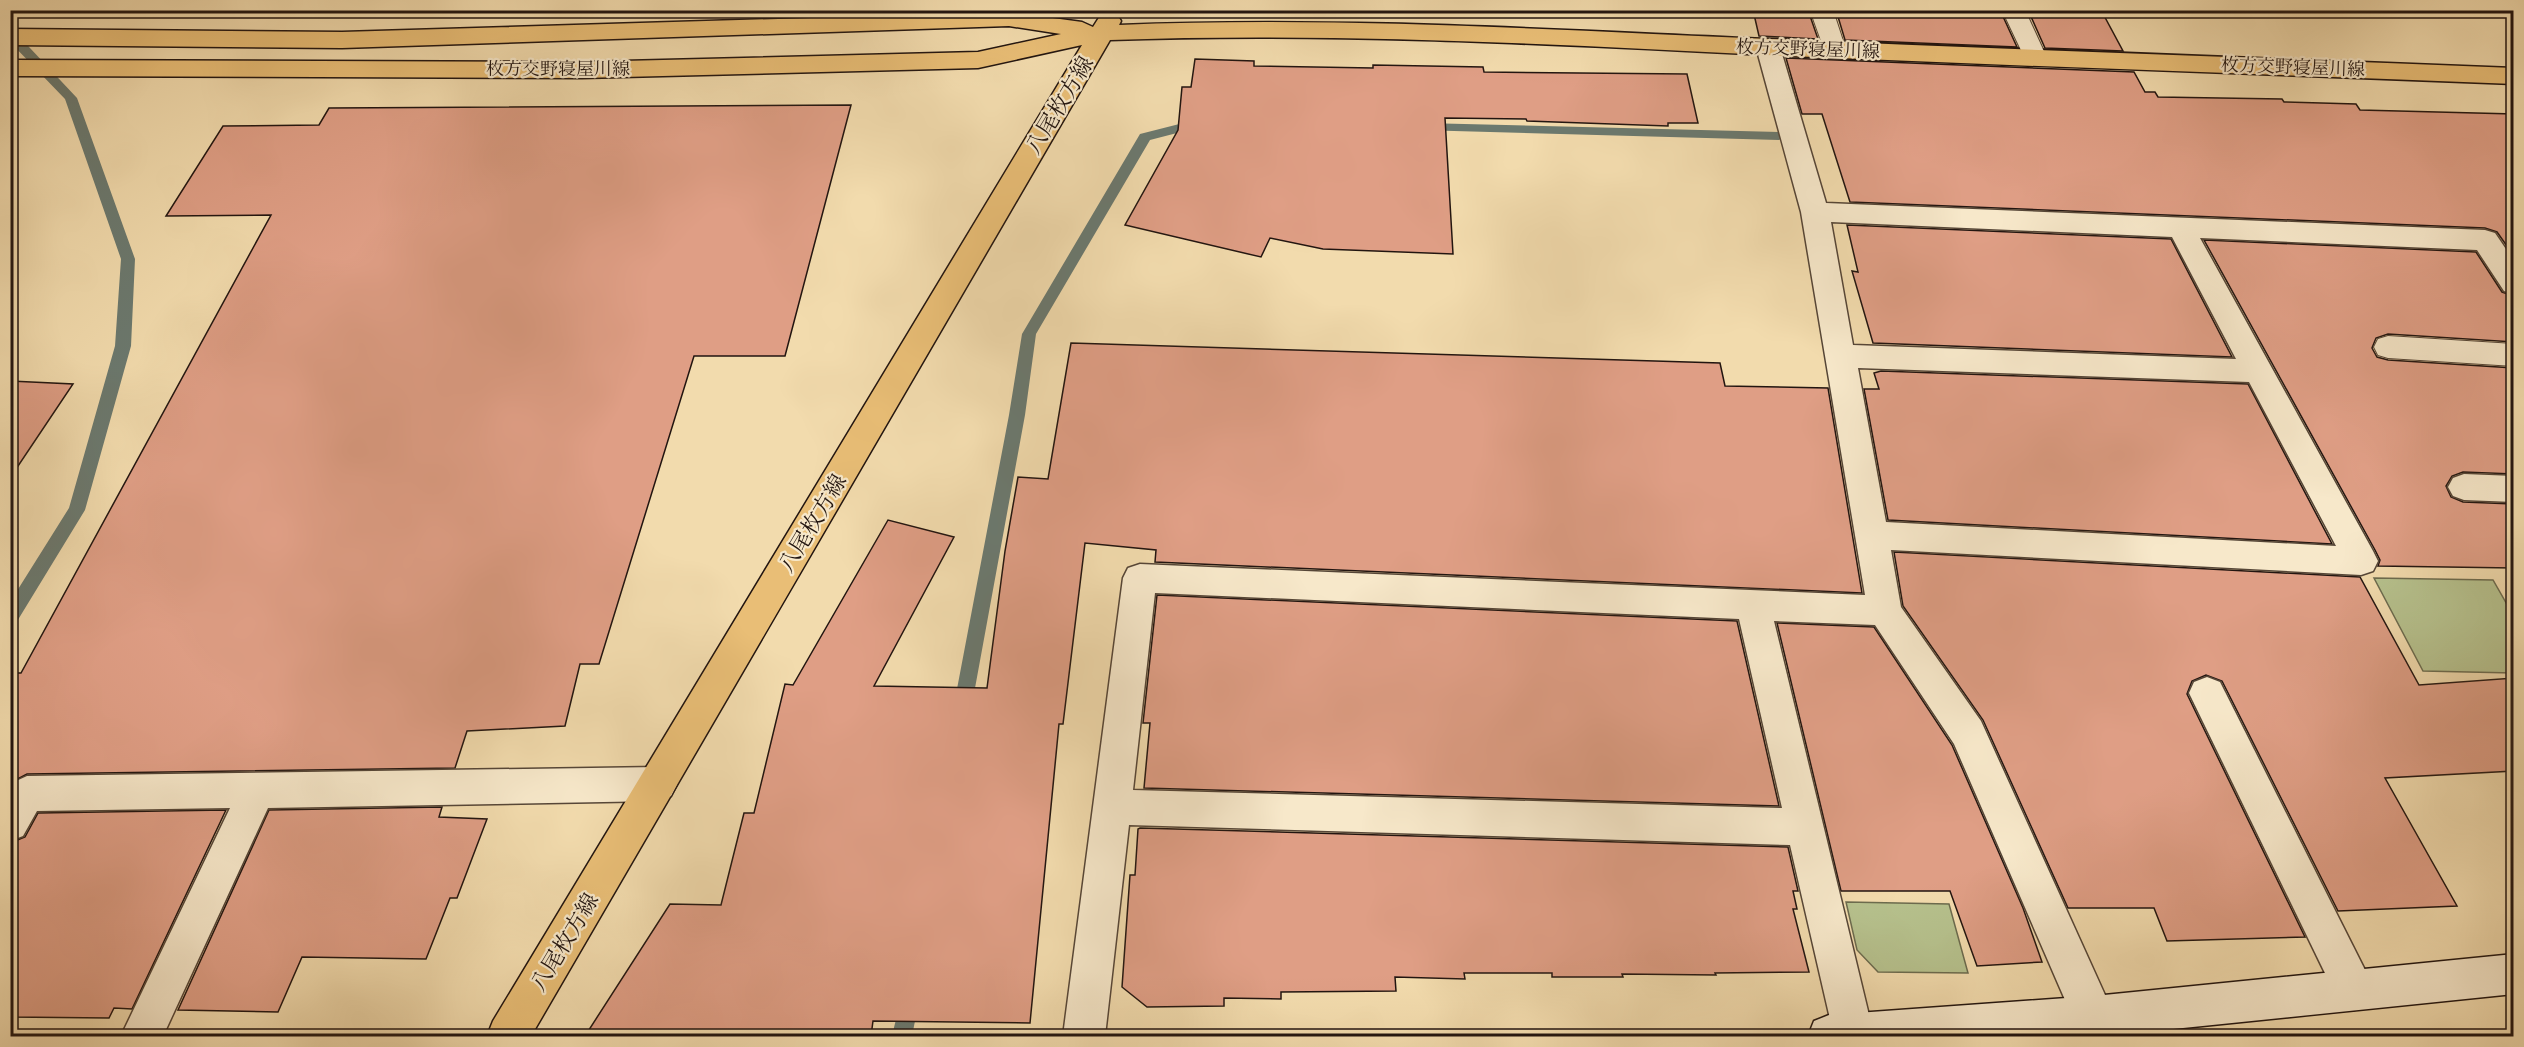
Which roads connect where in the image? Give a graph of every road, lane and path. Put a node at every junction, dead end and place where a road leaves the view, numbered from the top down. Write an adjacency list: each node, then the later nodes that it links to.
1 (1821, 10): 6 (lane)
2 (2013, 10): 7 (lane)
3 (1109, 22): 4 (main road, 枚方交野寝屋川線); 5 (main road, 枚方交野寝屋川線); 8 (main road, 枚方交野寝屋川線); 23 (main road, 八尾枚方線)
4 (10, 37)
5 (1768, 47): 6 (main road, 枚方交野寝屋川線); 10 (street)
6 (1834, 50): 7 (main road, 枚方交野寝屋川線)
7 (2035, 58): 9 (main road, 枚方交野寝屋川線)
8 (10, 68)
9 (2514, 76)
10 (1815, 212): 11 (street); 15 (street)
11 (2181, 228): 12 (street); 16 (street)
12 (2514, 284)
13 (2388, 347): 14 (lane)
14 (2514, 355)
15 (1839, 356): 16 (street); 19 (street)
16 (2258, 371): 19 (street)
17 (2464, 487): 18 (street)
18 (2514, 489)
19 (1871, 535): 21 (street)
20 (1753, 605): 21 (street); 25 (street); 27 (street)
21 (1885, 611): 30 (street)
22 (2207, 693): 29 (street)
23 (658, 784): 24 (street); 32 (main road, 八尾枚方線)
24 (257, 790): 26 (street); 31 (street)
25 (1112, 807): 27 (street); 33 (street)
26 (10, 823)
27 (1805, 827): 34 (street)
28 (2514, 974): 29 (street)
29 (2354, 990): 30 (street)
30 (2094, 1017): 34 (street)
31 (142, 1036)
32 (508, 1036)
33 (1084, 1036)
34 (1841, 1036)

